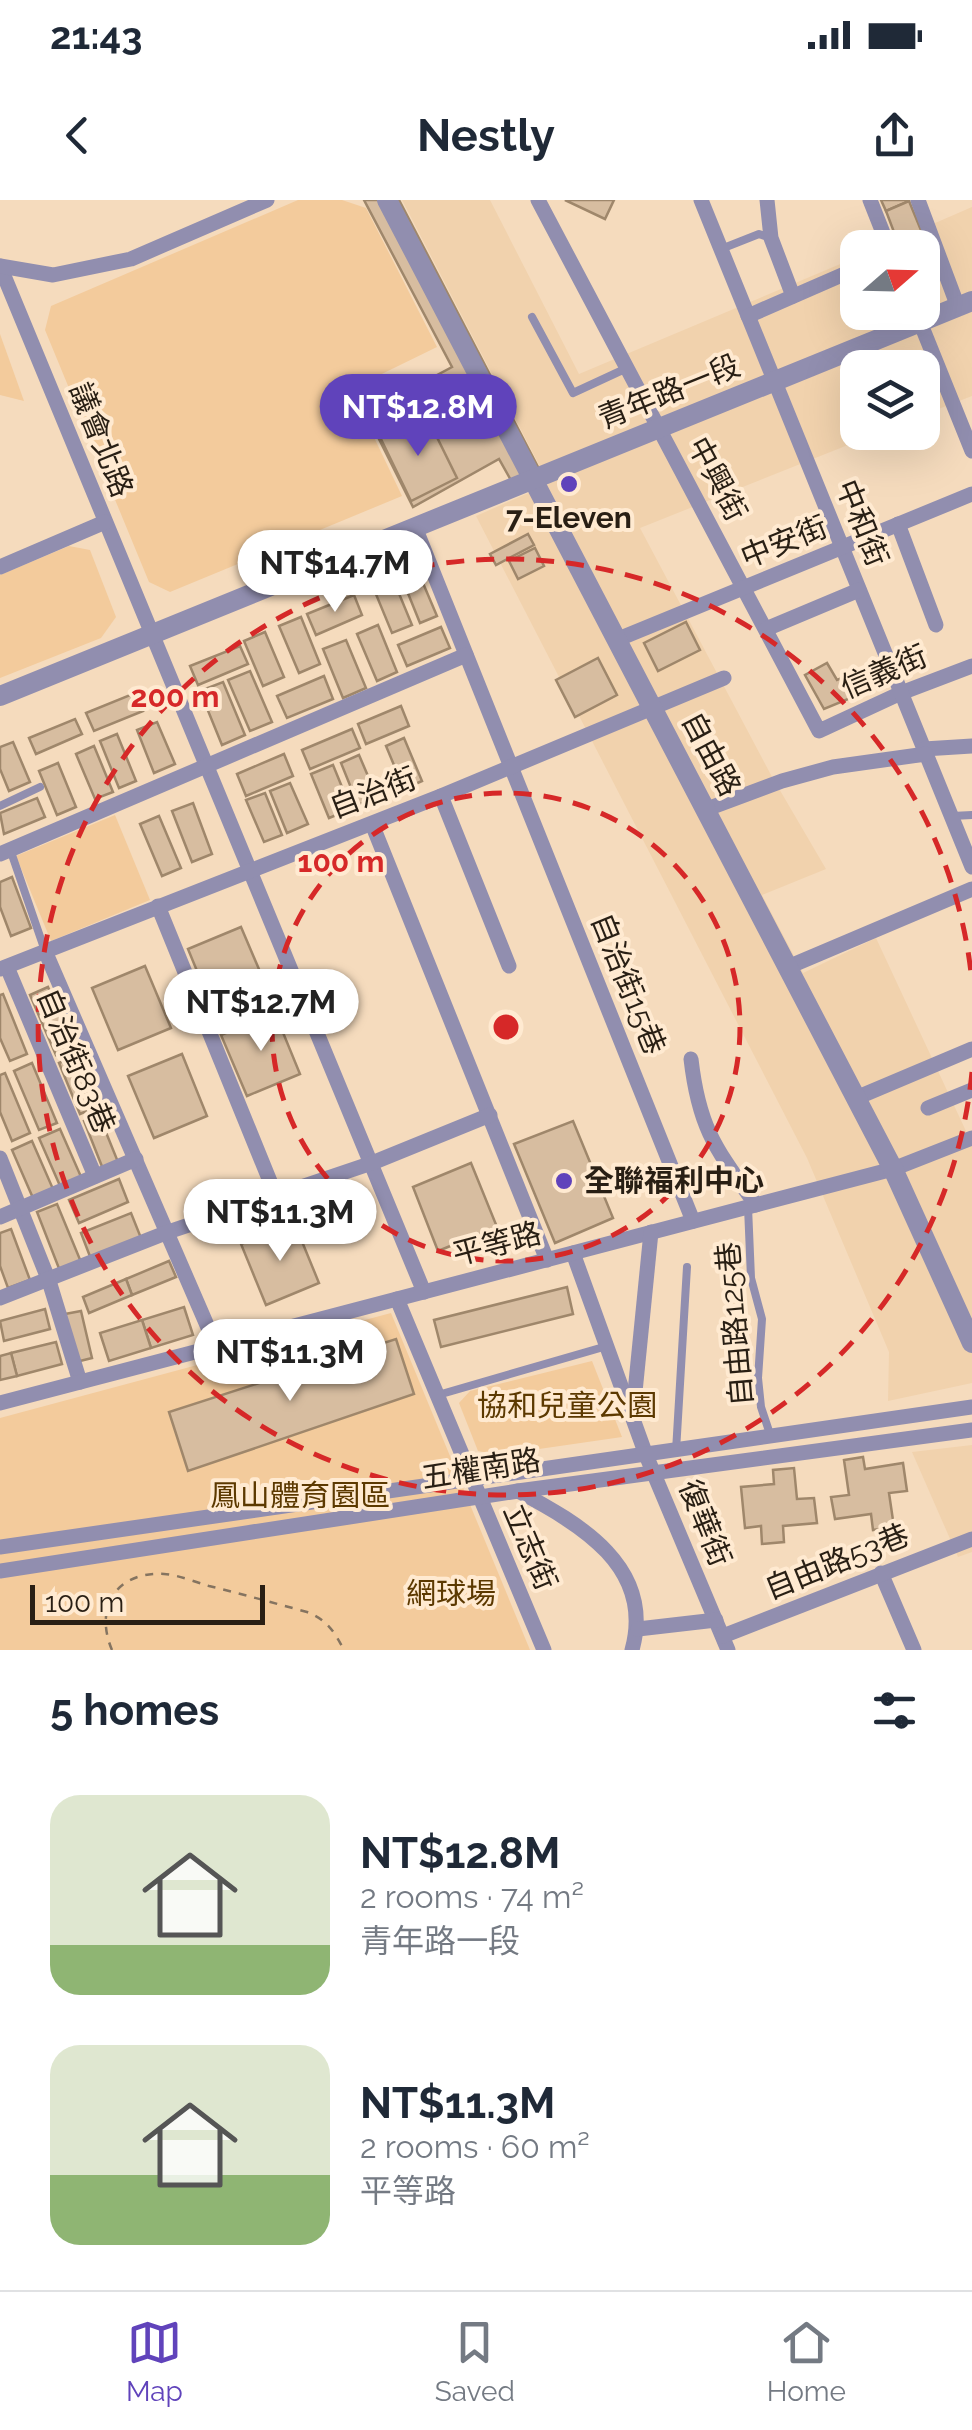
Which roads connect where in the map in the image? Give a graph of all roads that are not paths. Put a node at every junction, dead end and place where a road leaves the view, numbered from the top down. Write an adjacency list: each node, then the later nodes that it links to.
1 (267, 200): 11 (street)
2 (387, 200): 24 (street, 自由路)
3 (538, 200): 20 (street, 中興街)
4 (701, 200): 10 (street, 中和街)
5 (767, 200): 9 (street)
6 (870, 200): 8 (street)
7 (918, 200): 14 (street)
8 (882, 230)
9 (771, 238): 10 (lane); 13 (street)
10 (721, 249): 16 (street, 中和街)
11 (0, 266): 26 (street, 議會北路)
12 (840, 276): 13 (street)
13 (793, 296): 16 (street)
14 (965, 304): 15 (street, 青年路一段)
15 (940, 311)
16 (748, 316): 21 (street, 中和街)
17 (532, 318): 20 (lane)
18 (889, 330): 21 (street, 青年路一段)
19 (923, 330): 23 (street)
20 (627, 368): 22 (street, 中興街)
21 (775, 382): 22 (street, 青年路一段); 29 (street, 中和街)
22 (659, 429): 24 (street, 青年路一段); 31 (street, 中興街)
23 (972, 450)
24 (532, 480): 28 (street, 青年路一段); 36 (street, 自由路)
25 (972, 494): 27 (street, 中安街)
26 (105, 522): 30 (street); 35 (street, 議會北路)
27 (898, 524): 29 (street, 中安街); 33 (street)
28 (415, 528): 35 (street, 青年路一段); 37 (street, 自治街15巷)
29 (842, 548): 31 (street, 中安街); 32 (street, 中和街)
30 (0, 567)
31 (743, 588): 34 (street, 中興街); 36 (street, 中安街)
32 (859, 590): 34 (street); 40 (street, 中和街)
33 (936, 625)
34 (766, 630): 43 (street, 中興街)
35 (152, 634): 41 (street, 青年路一段); 46 (street, 議會北路)
36 (616, 640): 42 (street, 自由路)
37 (466, 655): 46 (street); 47 (street, 自治街15巷)
38 (972, 666): 40 (street, 信義街)
39 (724, 678): 42 (street, 自治街)
40 (901, 693): 43 (street, 信義街); 45 (street, 中和街)
41 (0, 696)
42 (652, 708): 47 (street, 自治街); 52 (street, 自由路)
43 (819, 731)
44 (972, 746): 45 (street)
45 (925, 751): 52 (street); 54 (street, 中和街)
46 (206, 766): 56 (street); 58 (street, 議會北路)
47 (511, 768): 50 (street, 自治街); 81 (street, 自治街15巷)
48 (40, 788): 51 (lane)
49 (0, 793): 51 (lane)
50 (442, 796): 55 (street, 自治街); 62 (street)
51 (2, 805)
52 (707, 810): 63 (street, 自由路)
53 (972, 815): 54 (lane)
54 (952, 816): 57 (street, 中和街)
55 (372, 824): 58 (street, 自治街); 70 (street)
56 (5, 852): 61 (lane)
57 (972, 866)
58 (248, 870): 60 (street, 自治街); 74 (street, 議會北路)
59 (972, 889): 63 (street)
60 (158, 906): 61 (street, 自治街); 77 (street)
61 (45, 952): 64 (street, 自治街); 73 (street)
62 (509, 966)
63 (788, 967): 68 (street, 自由路)
64 (4, 968): 76 (street, 自治街83巷)
65 (972, 1049): 68 (street)
66 (691, 1059): 78 (street)
67 (972, 1090): 69 (street)
68 (856, 1098): 75 (street, 自由路)
69 (928, 1108)
70 (490, 1115): 74 (street); 85 (street)
71 (972, 1138): 75 (street, 平等路)
72 (0, 1158): 79 (street)
73 (136, 1159): 76 (street); 82 (street)
74 (372, 1163): 77 (street); 88 (street, 議會北路)
75 (893, 1169): 78 (street, 平等路); 91 (street, 自由路)
76 (95, 1176): 79 (street)
77 (276, 1196): 82 (street)
78 (752, 1206): 81 (street, 平等路); 101 (lane, 自由路125巷)
79 (20, 1208): 80 (street); 87 (street)
80 (0, 1217)
81 (693, 1221): 83 (street, 平等路)
82 (168, 1232): 87 (street); 93 (street)
83 (651, 1232): 84 (street, 平等路); 99 (street, 復華街)
84 (573, 1252): 85 (street, 平等路); 94 (street, 復華街)
85 (547, 1260): 88 (street, 平等路)
86 (687, 1267): 102 (lane)
87 (49, 1281): 89 (street); 95 (street)
88 (424, 1292): 90 (street, 平等路)
89 (0, 1298)
90 (397, 1299): 93 (street, 平等路); 96 (street, 立志街)
91 (968, 1321): 92 (street, 自由路)
92 (972, 1343)
93 (216, 1346): 95 (street, 平等路)
94 (607, 1346): 96 (lane); 99 (street, 復華街)
95 (80, 1382): 97 (street, 平等路)
96 (436, 1396): 105 (street, 立志街)
97 (0, 1403)
98 (972, 1407): 101 (street, 五權南路)
99 (632, 1416): 103 (street, 復華街)
100 (972, 1430): 104 (street, 五權南路)
101 (771, 1437): 102 (street, 五權南路)
102 (676, 1451): 103 (street, 五權南路)
103 (646, 1455): 104 (street, 復華街); 105 (street, 五權南路)
104 (654, 1471): 106 (street, 五權南路); 112 (street, 復華街)
105 (471, 1477): 107 (street, 立志街); 109 (street, 五權南路)
106 (518, 1491): 107 (street, 五權南路); 113 (street)
107 (480, 1498): 110 (street, 五權南路); 115 (street, 立志街)
108 (972, 1538): 111 (street, 自由路53巷)
109 (0, 1546)
110 (0, 1572)
111 (881, 1573): 114 (street, 自由路53巷); 117 (street)
112 (716, 1620): 113 (street); 114 (street, 復華街)
113 (638, 1629): 116 (street)
114 (725, 1643)
115 (544, 1650)
116 (632, 1650)
117 (914, 1650)

